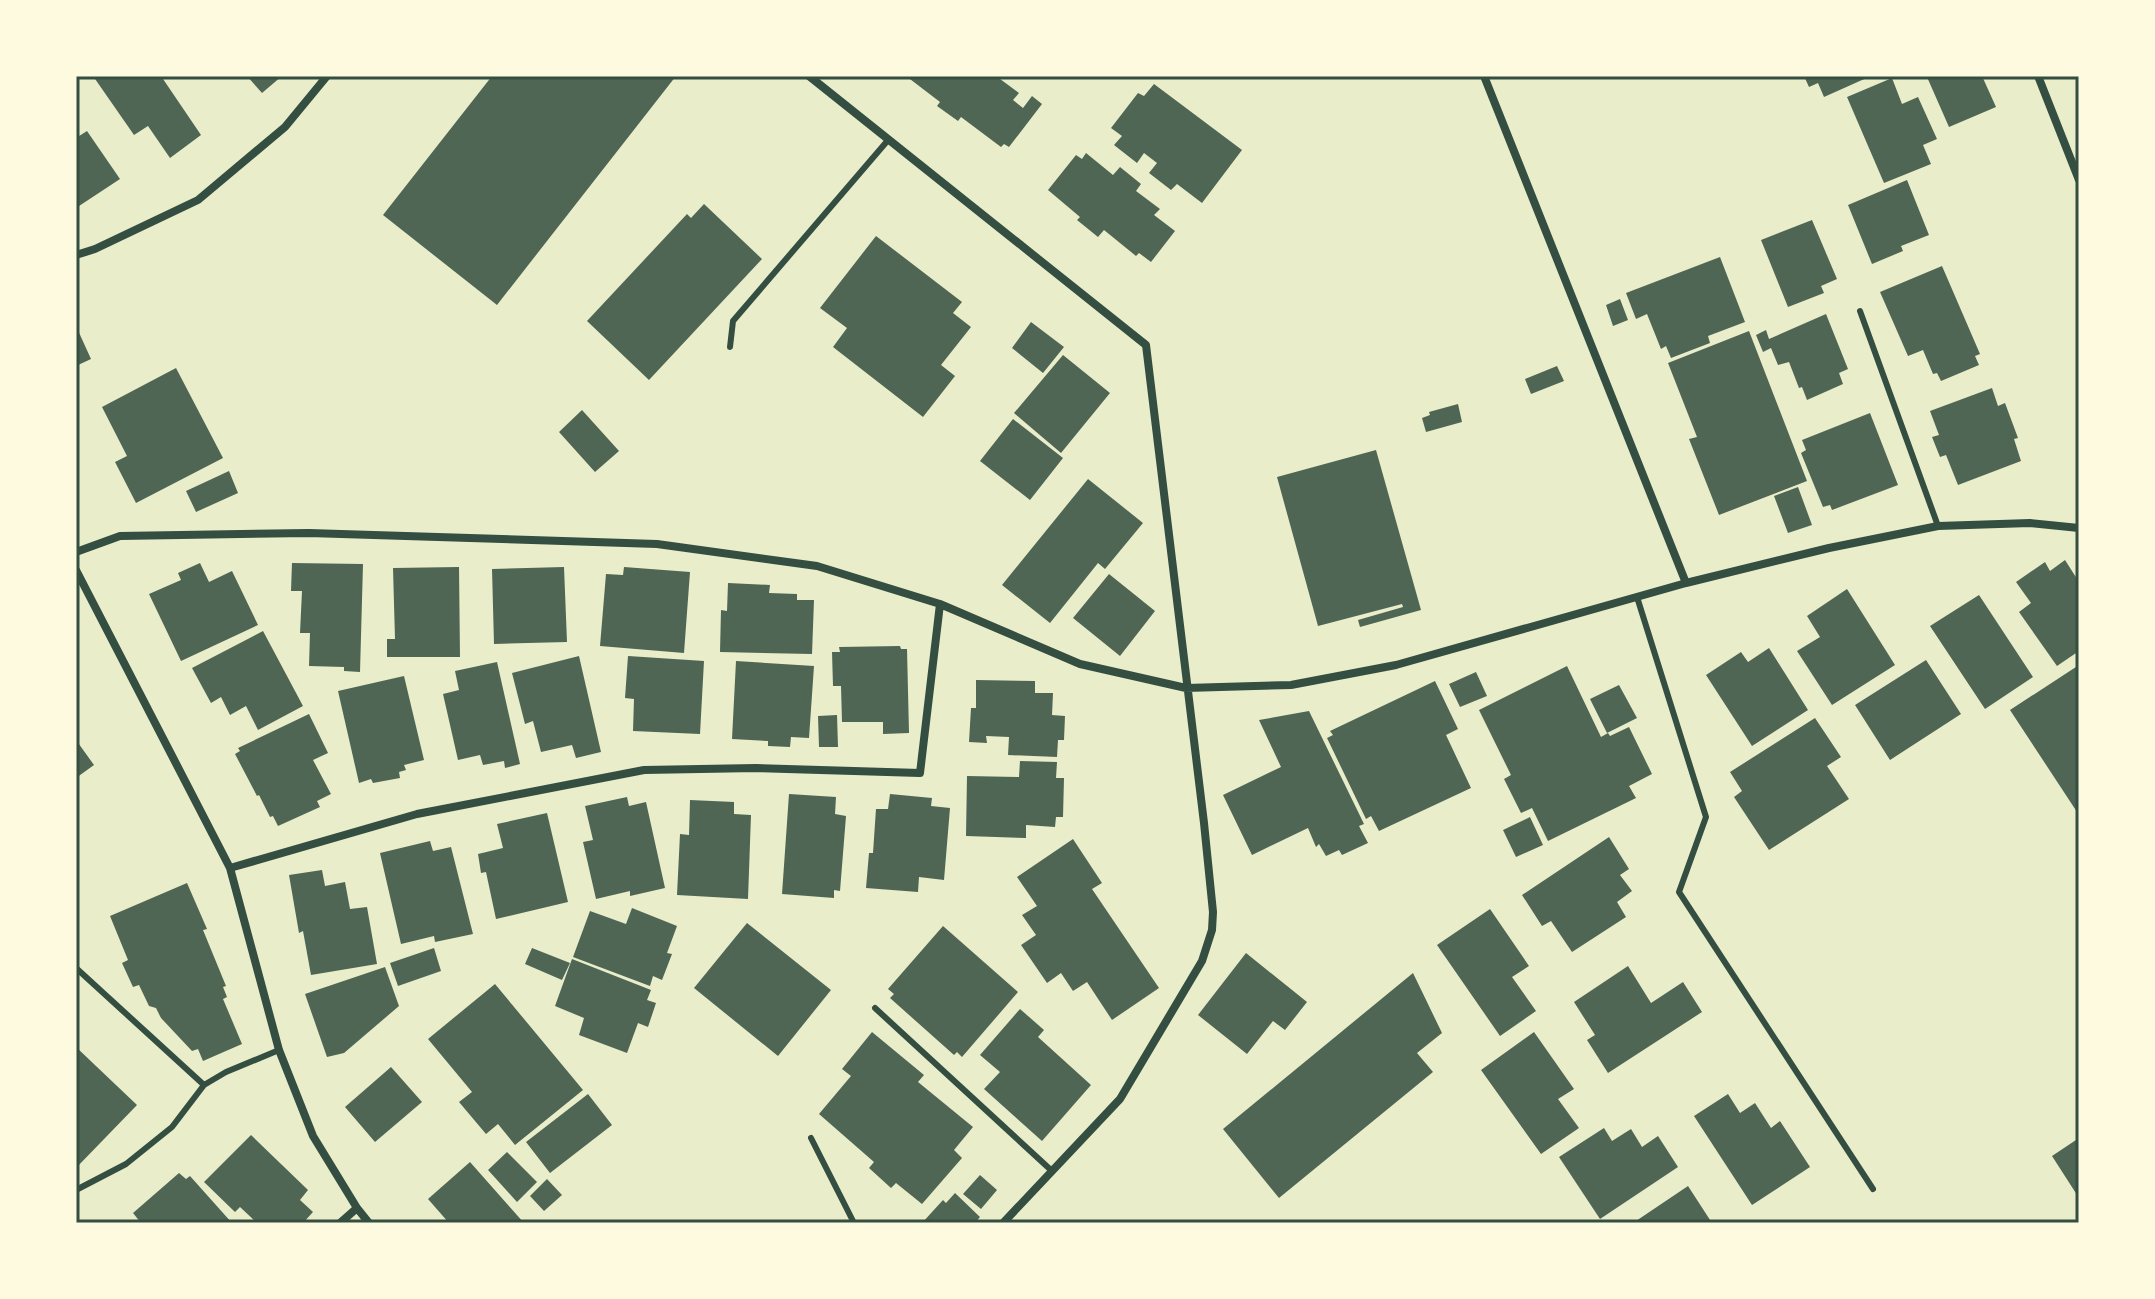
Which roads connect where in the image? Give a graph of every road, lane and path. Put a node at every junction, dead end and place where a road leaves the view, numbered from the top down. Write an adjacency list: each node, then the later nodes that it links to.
1 (327, 76): 7 (street)
2 (809, 76): 5 (street)
3 (1484, 76): 14 (street)
4 (2038, 76): 6 (street)
5 (889, 139): 9 (lane); 17 (street)
6 (2079, 180)
7 (76, 255)
8 (1860, 311): 10 (lane)
9 (730, 347)
10 (1938, 526): 11 (street); 14 (street)
11 (2079, 528)
12 (76, 552): 16 (street)
13 (76, 570): 18 (street)
14 (1686, 583): 15 (street)
15 (1637, 597): 17 (street); 25 (lane)
16 (940, 604): 17 (street); 18 (street)
17 (1186, 688): 24 (street)
18 (230, 868): 21 (street)
19 (76, 968): 22 (lane)
20 (875, 1008): 24 (lane)
21 (279, 1050): 22 (lane); 27 (street)
22 (204, 1085): 26 (lane)
23 (811, 1138): 30 (lane)
24 (1052, 1171): 31 (street)
25 (1873, 1189)
26 (76, 1190)
27 (357, 1208): 28 (street); 29 (street)
28 (340, 1223)
29 (369, 1223)
30 (854, 1223)
31 (1003, 1223)

